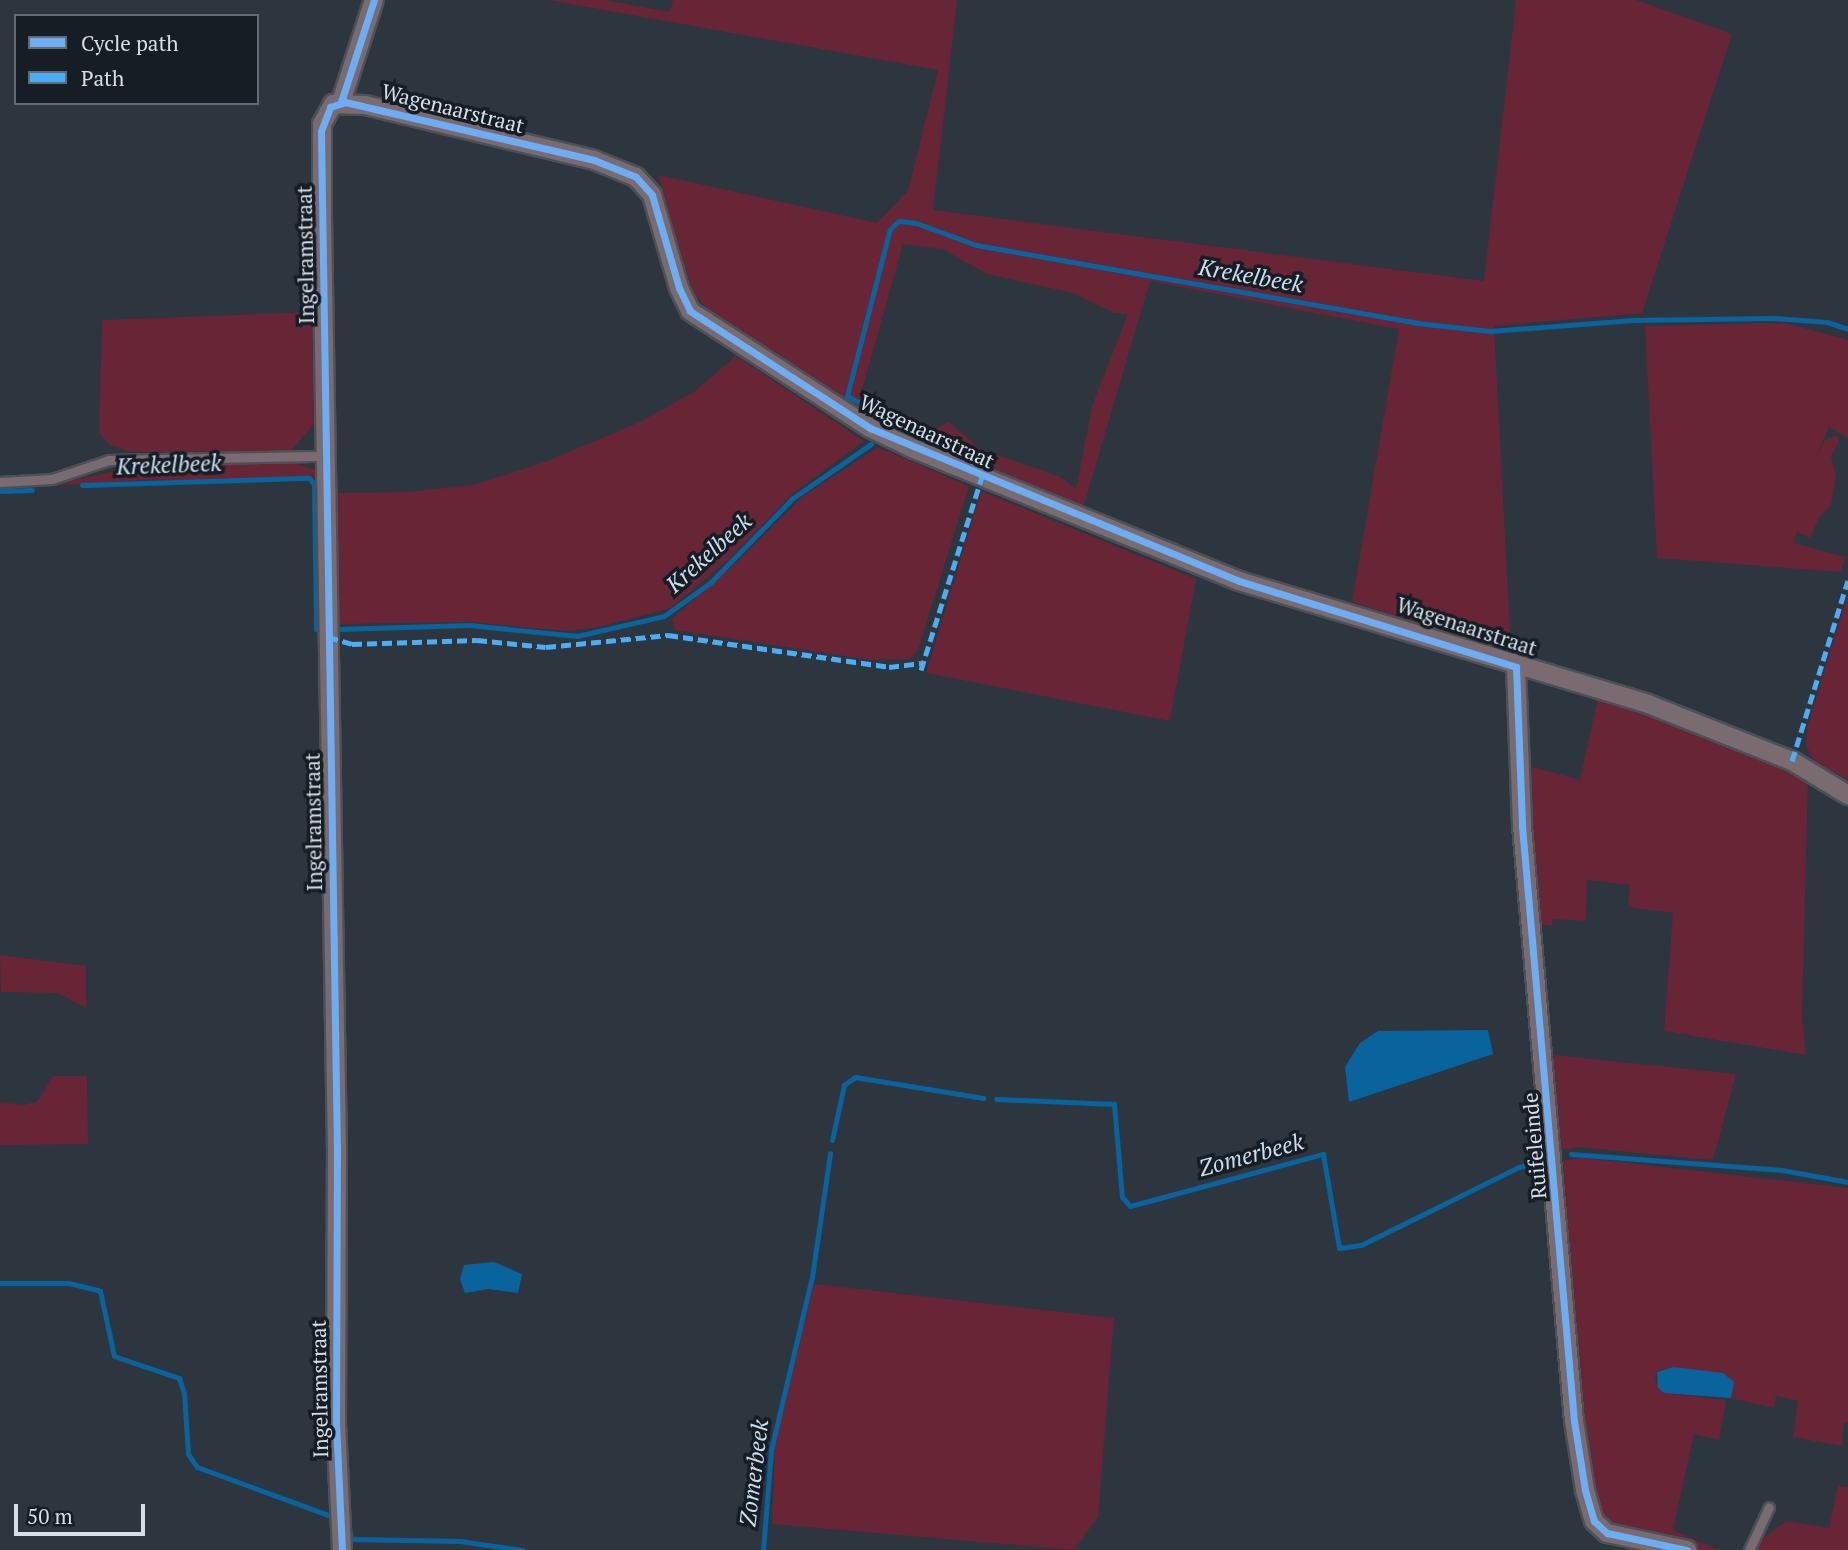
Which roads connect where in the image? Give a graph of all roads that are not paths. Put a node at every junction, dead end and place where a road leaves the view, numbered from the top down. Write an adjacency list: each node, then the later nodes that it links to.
1 (374, 0): 2 (street, Ingelramstraat)
2 (341, 102): 3 (street, Ingelramstraat); 5 (street, Wagenaarstraat)
3 (325, 456): 4 (lane); 8 (street, Ingelramstraat)
4 (0, 482)
5 (1516, 667): 6 (street, Wagenaarstraat); 9 (street, Ruifeleinde)
6 (1848, 795)
7 (1769, 1507): 10 (lane)
8 (342, 1550)
9 (1686, 1550)
10 (1749, 1550)

